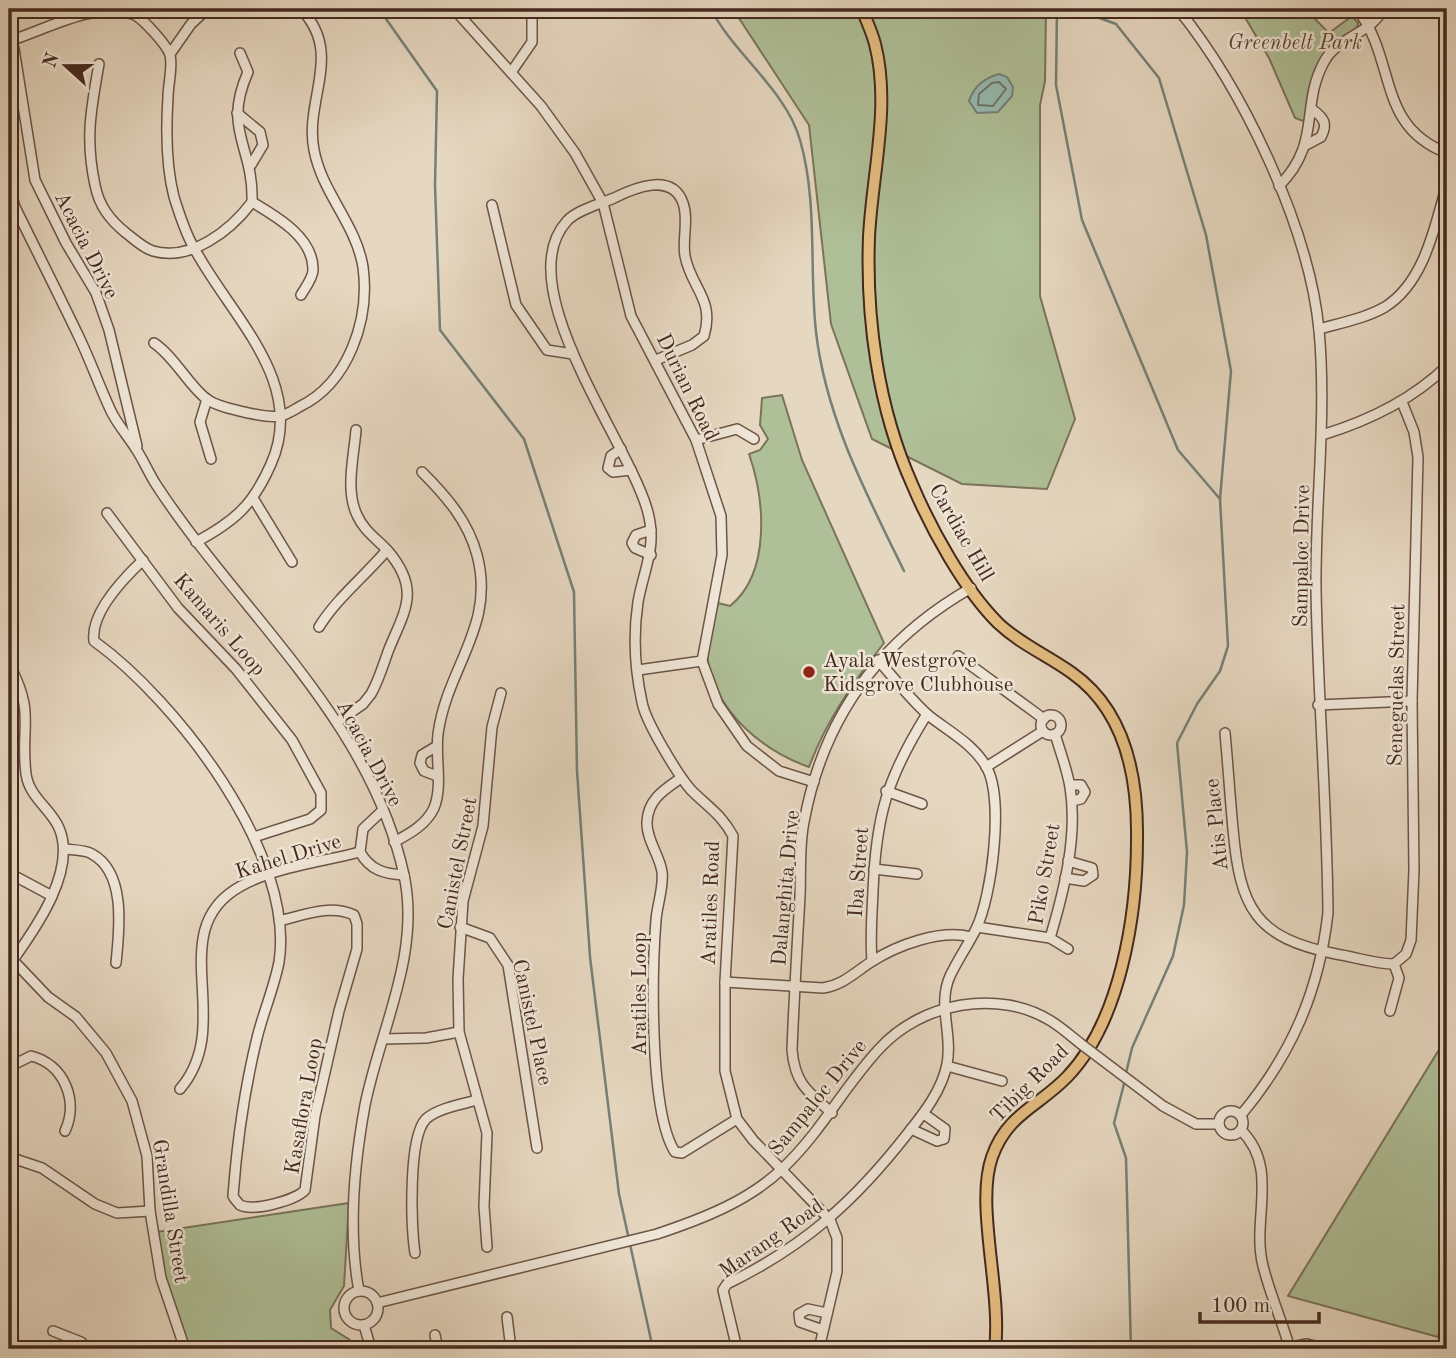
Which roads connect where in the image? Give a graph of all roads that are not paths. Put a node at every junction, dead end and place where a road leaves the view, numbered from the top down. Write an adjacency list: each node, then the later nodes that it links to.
1 (207, 9): 15 (street)
2 (301, 9): 39 (street)
3 (454, 9): 17 (street, Durian Road)
4 (532, 9): 17 (street)
5 (862, 9): 57 (main road, Cardiac Hill)
6 (1178, 9): 26 (street, Sampaloc Drive)
7 (1357, 9): 11 (street)
8 (1383, 9): 11 (street)
9 (88, 10): 10 (street); 12 (street)
10 (134, 12): 15 (street)
11 (1370, 26): 19 (street); 22 (street)
12 (10, 39): 13 (street, Acacia Drive)
13 (15, 52): 18 (street, Acacia Drive); 45 (street, Acacia Drive)
14 (240, 53): 20 (street)
15 (170, 54): 30 (street)
16 (99, 64): 30 (street)
17 (512, 71): 28 (street, Durian Road)
18 (9, 89)
19 (1313, 110): 21 (street); 21 (street)
20 (237, 113): 23 (street); 23 (street)
21 (1306, 145): 26 (street)
22 (1447, 153)
23 (251, 165): 27 (street)
24 (1447, 184): 32 (street)
25 (9, 185): 45 (street, Acacia Drive)
26 (1279, 186): 32 (street, Sampaloc Drive)
27 (252, 202): 30 (street); 31 (street)
28 (603, 202): 34 (street, Aratiles Road); 35 (street, Durian Road); 35 (street, Aratiles Road)
29 (492, 205): 34 (street)
30 (193, 247): 39 (street)
31 (302, 295)
32 (1319, 329): 41 (street, Sampaloc Drive)
33 (154, 343): 37 (street)
34 (573, 354): 44 (street, Aratiles Road)
35 (656, 360): 43 (street, Durian Road)
36 (1447, 366): 38 (street)
37 (207, 399): 39 (street); 46 (street)
38 (1402, 402): 41 (street); 65 (street, Seneguelas Street)
39 (281, 416): 49 (street)
40 (356, 430): 53 (street)
41 (1322, 435): 66 (street, Sampaloc Drive)
42 (754, 439): 43 (street)
43 (696, 440): 61 (street, Durian Road)
44 (621, 449): 47 (street, Aratiles Road); 47 (street)
45 (138, 452): 52 (street, Acacia Drive)
46 (211, 459)
47 (631, 470): 51 (street, Aratiles Road)
48 (422, 472): 73 (street)
49 (253, 498): 52 (street); 56 (street)
50 (107, 513): 55 (street)
51 (651, 530): 54 (street, Aratiles Road); 54 (street)
52 (196, 542): 69 (street, Acacia Drive)
53 (387, 550): 58 (street); 69 (street)
54 (651, 555): 63 (street, Aratiles Road)
55 (143, 560): 83 (street); 83 (street, Kamaris Loop)
56 (292, 562)
57 (971, 588): 60 (street, Dalanghita Drive); 110 (main road, Cardiac Hill)
58 (319, 627)
59 (958, 656): 68 (street)
60 (878, 660): 67 (street, Marang Road); 77 (street, Dalanghita Drive)
61 (702, 661): 63 (street); 77 (street)
62 (9, 664): 85 (street)
63 (638, 670): 76 (street, Aratiles Road)
64 (500, 693): 96 (street, Canistel Street)
65 (1412, 701): 66 (street); 105 (street, Seneguelas Street)
66 (1318, 705): 101 (street, Sampaloc Drive)
67 (927, 713): 74 (street, Marang Road); 79 (street, Iba Street)
68 (1044, 719): 70 (street); 72 (street)
69 (337, 722): 82 (street, Acacia Drive)
70 (1043, 731): 72 (street); 74 (street)
71 (1225, 733): 101 (street, Atis Place)
72 (1055, 734): 78 (street, Piko Street)
73 (437, 746): 75 (street); 75 (street)
74 (986, 767): 97 (street, Marang Road)
75 (437, 776): 84 (street)
76 (681, 778): 106 (street, Aratiles Road); 121 (street, Aratiles Loop)
77 (814, 782): 107 (street, Dalanghita Drive)
78 (1070, 785): 80 (street, Piko Street); 80 (street)
79 (887, 791): 81 (street); 88 (street, Iba Street)
80 (1072, 801): 87 (street, Piko Street)
81 (922, 804)
82 (383, 810): 84 (street, Acacia Drive); 86 (street)
83 (254, 837): 92 (street)
84 (394, 842): 91 (street, Acacia Drive)
85 (65, 849): 94 (street); 104 (street)
86 (360, 852): 91 (street); 92 (street, Kahel Drive)
87 (1068, 861): 93 (street, Piko Street); 93 (street)
88 (874, 869): 90 (street); 103 (street, Iba Street)
89 (9, 873): 94 (street)
90 (917, 873)
91 (404, 875): 112 (street, Acacia Drive)
92 (269, 876): 95 (street, Kasaflora Loop); 116 (street, Kahel Drive)
93 (1065, 878): 99 (street, Piko Street)
94 (52, 896): 102 (street)
95 (279, 921): 95 (street, Kasaflora Loop)
96 (460, 927): 111 (street, Canistel Street); 126 (street, Canistel Place)
97 (977, 927): 98 (street, Marang Road); 99 (street)
98 (971, 937): 103 (street); 108 (street, Marang Road)
99 (1050, 938): 100 (street)
100 (1068, 949)
101 (1324, 951): 105 (street, Atis Place); 120 (street, Sampaloc Drive)
102 (11, 958): 129 (street, Grandilla Street)
103 (872, 961): 107 (street)
104 (116, 963)
105 (1394, 964): 109 (street)
106 (725, 982): 107 (street); 121 (street, Aratiles Road)
107 (795, 987): 118 (street, Dalanghita Drive)
108 (945, 1008): 113 (street, Marang Road); 118 (street, Sampaloc Drive); 122 (street, Sampaloc Drive, bridge)
109 (1390, 1011)
110 (1106, 1013): 149 (main road, Tibig Road)
111 (459, 1032): 112 (street); 117 (street, Canistel Street)
112 (383, 1039): 133 (street, Acacia Drive)
113 (947, 1066): 115 (street); 119 (street, Marang Road)
114 (9, 1067): 125 (street)
115 (1002, 1081)
116 (180, 1089)
117 (477, 1100): 131 (street, Canistel Street); 132 (street)
118 (832, 1113): 128 (street, Sampaloc Drive)
119 (924, 1114): 123 (street, Marang Road); 123 (street)
120 (1241, 1115): 122 (street); 124 (street)
121 (737, 1119): 128 (street, Aratiles Road)
122 (1219, 1124): 124 (street)
123 (911, 1129): 130 (street, Marang Road)
124 (1241, 1130): 141 (street)
125 (65, 1131)
126 (537, 1148)
127 (9, 1157): 129 (street)
128 (782, 1169): 130 (street, Aratiles Road); 134 (street, Sampaloc Drive)
129 (150, 1211): 143 (street, Grandilla Street)
130 (830, 1220): 135 (street, Aratiles Road); 147 (street, Marang Road)
131 (487, 1247)
132 (415, 1253)
133 (359, 1291): 134 (street); 137 (street)
134 (377, 1303): 137 (street)
135 (827, 1313): 138 (street, Aratiles Road); 138 (street)
136 (507, 1317): 146 (street)
137 (364, 1325): 144 (street)
138 (823, 1330): 148 (street, Aratiles Road)
139 (53, 1331): 142 (street)
140 (435, 1335): 145 (street)
141 (1287, 1348): 150 (street)
142 (87, 1349)
143 (185, 1349)
144 (371, 1349)
145 (438, 1349)
146 (511, 1349)
147 (737, 1349)
148 (819, 1349)
149 (995, 1349)
150 (1327, 1349)

